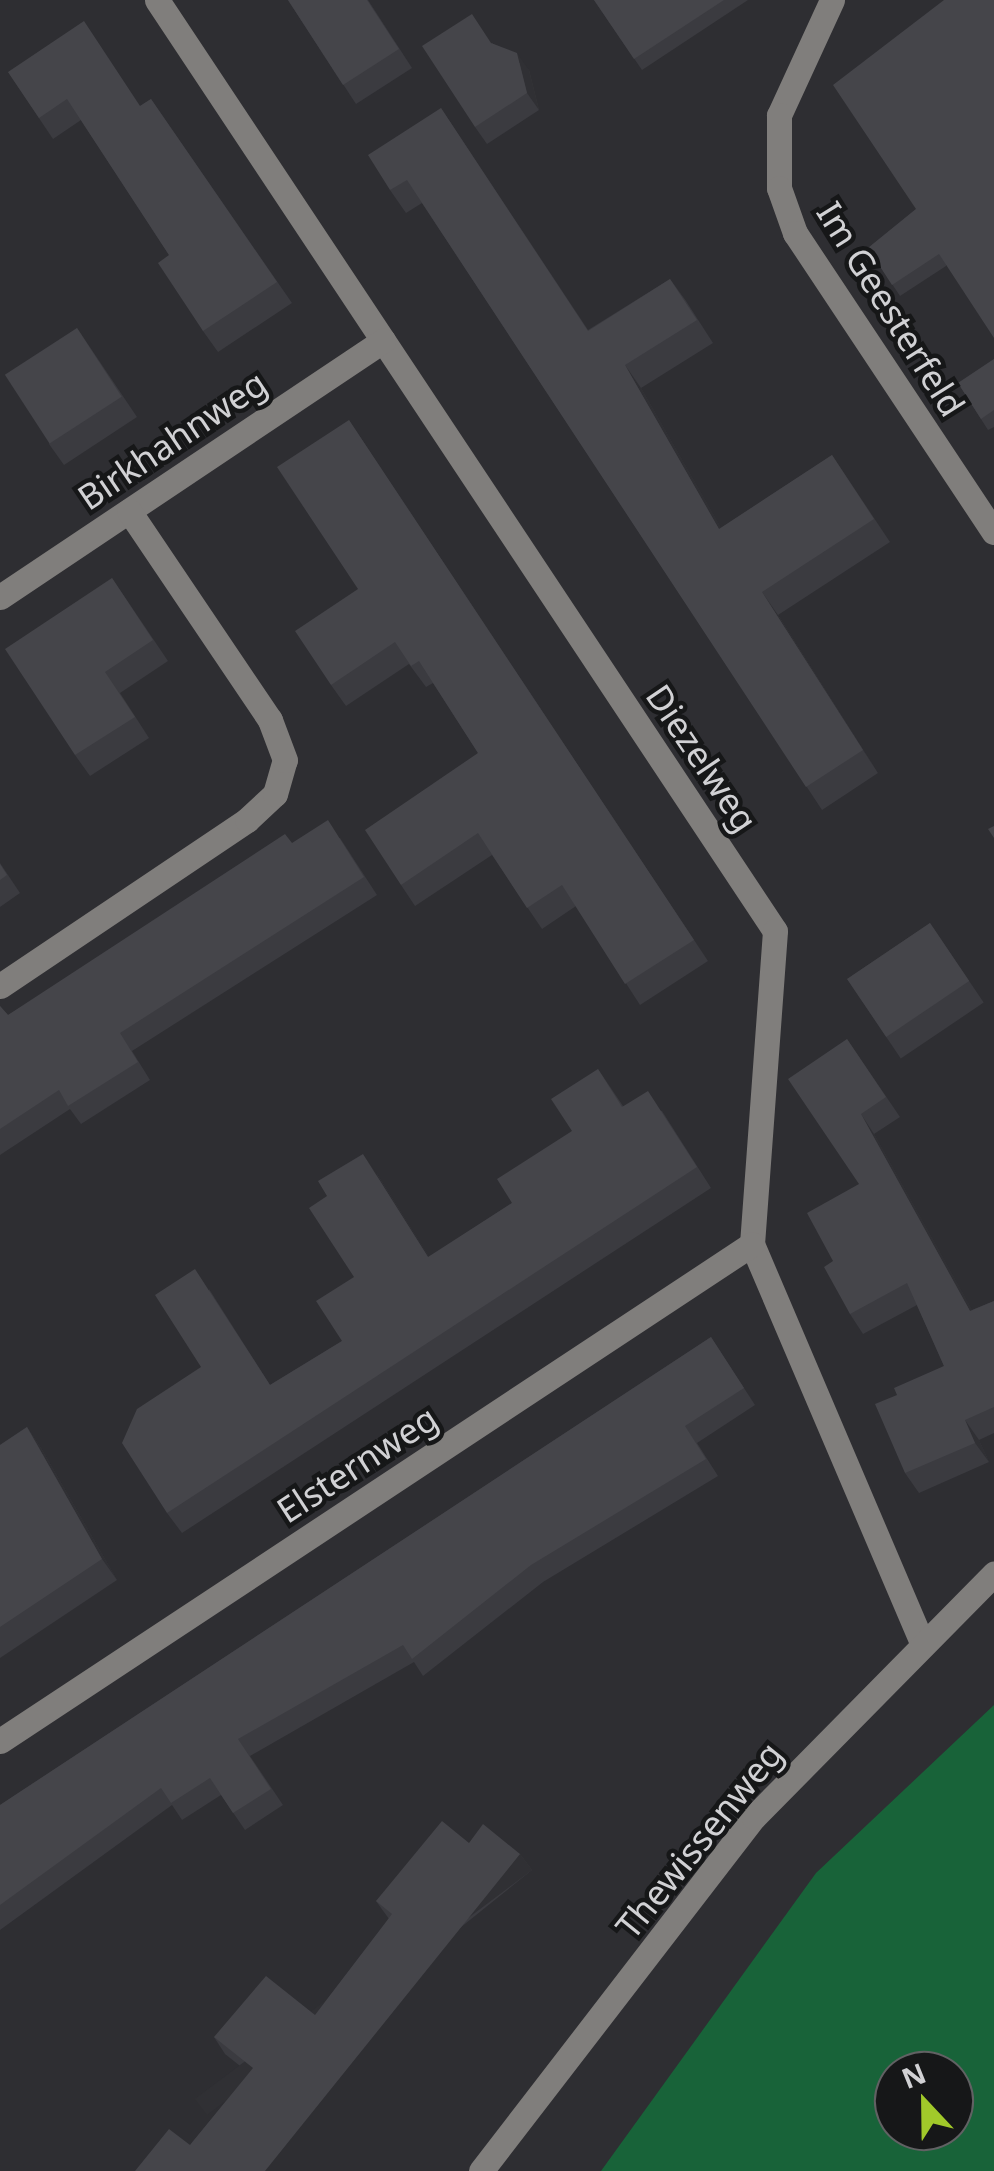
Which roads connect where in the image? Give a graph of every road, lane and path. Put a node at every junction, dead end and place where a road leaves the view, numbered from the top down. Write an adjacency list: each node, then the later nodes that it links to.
1 (158, 0): 3 (street, Diezelweg)
2 (832, 0): 5 (street, Im Geesterfeld)
3 (384, 341): 4 (street, Birkhahnweg); 8 (street, Diezelweg)
4 (129, 511): 6 (street, Birkhahnweg); 7 (street)
5 (994, 532)
6 (2, 592)
7 (0, 986)
8 (752, 1244): 10 (street, Diezelweg); 11 (street, Elsternweg)
9 (994, 1574): 10 (street, Thewissenweg)
10 (923, 1644): 12 (street, Thewissenweg)
11 (0, 1741)
12 (481, 2171)

